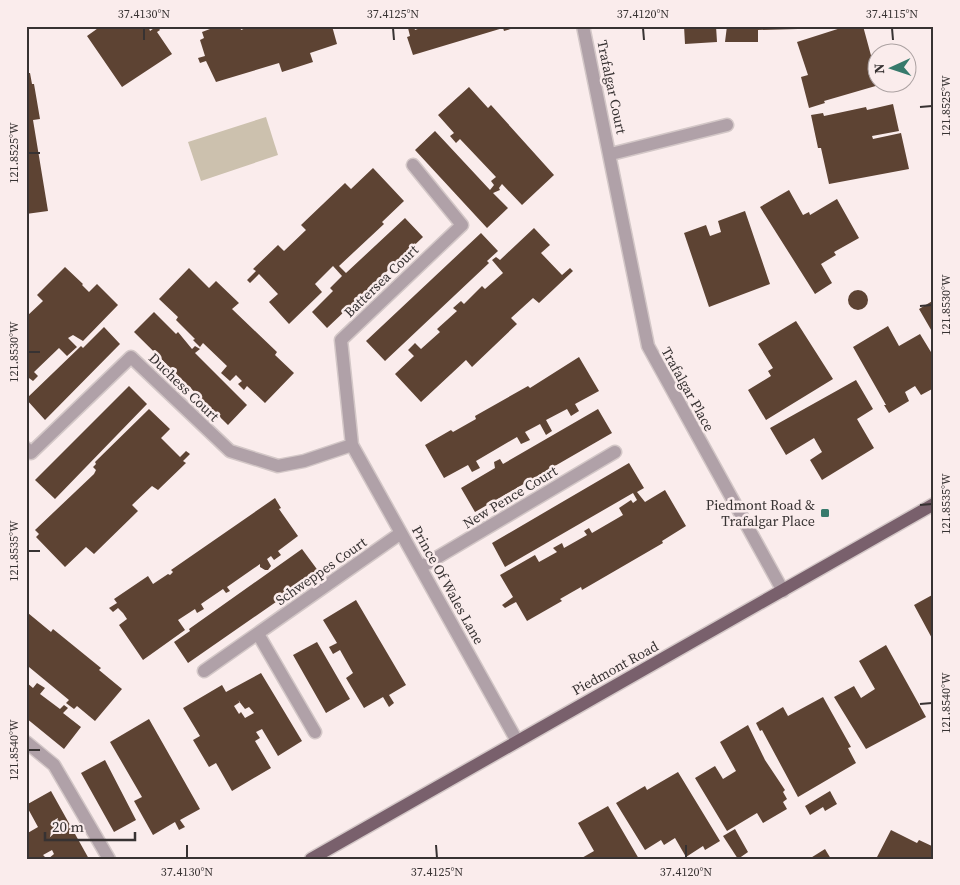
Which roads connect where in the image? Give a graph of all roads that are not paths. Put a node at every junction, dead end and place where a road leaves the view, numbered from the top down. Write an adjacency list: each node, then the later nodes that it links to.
1 (583, 26): 3 (street, Trafalgar Court)
2 (727, 125): 3 (street)
3 (611, 154): 11 (street, Trafalgar Place)
4 (412, 165): 5 (street, Battersea Court)
5 (352, 445): 6 (street, Duchess Court); 9 (street, Prince Of Wales Lane)
6 (26, 448)
7 (615, 452): 10 (street, New Pence Court)
8 (934, 504): 11 (main road, Piedmont Road)
9 (401, 533): 10 (street, Prince Of Wales Lane); 12 (street, Schweppes Court)
10 (421, 568): 15 (street, Prince Of Wales Lane)
11 (783, 591): 15 (main road, Piedmont Road)
12 (258, 634): 13 (street, Schweppes Court); 14 (street)
13 (204, 671)
14 (315, 732)
15 (516, 741): 18 (main road, Piedmont Road)
16 (26, 742): 17 (street)
17 (109, 859)
18 (311, 859)

